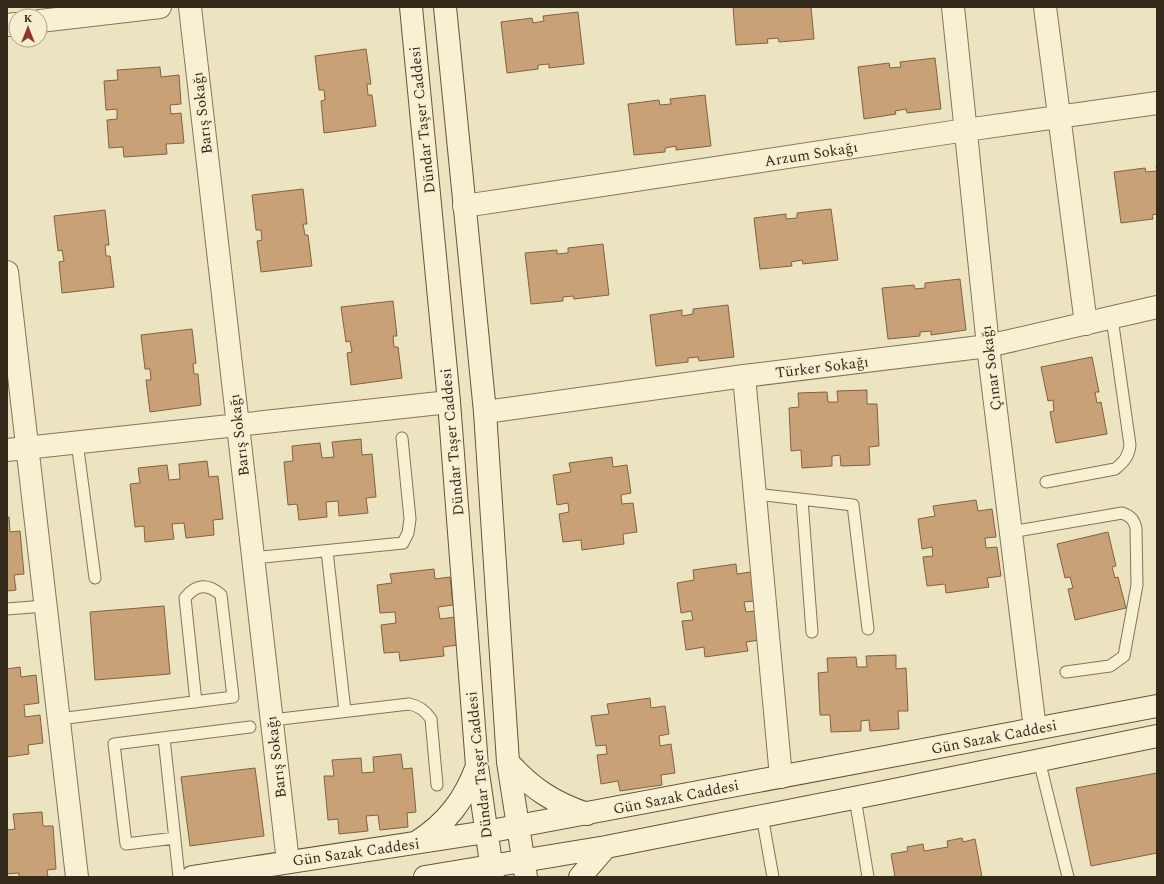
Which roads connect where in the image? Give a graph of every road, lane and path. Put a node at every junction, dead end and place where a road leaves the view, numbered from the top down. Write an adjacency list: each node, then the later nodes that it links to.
1 (160, 7): 7 (street)
2 (190, 7): 20 (street, Barış Sokağı)
3 (411, 7): 18 (street, Dündar Taşer Caddesi)
4 (445, 7): 11 (street, Dündar Taşer Caddesi)
5 (953, 7): 10 (street, Çınar Sokağı)
6 (1045, 7): 9 (street)
7 (48, 20)
8 (1157, 102): 9 (street, Arzum Sokağı)
9 (1059, 116): 10 (street, Arzum Sokağı); 15 (street)
10 (966, 130): 11 (street, Arzum Sokağı); 16 (street, Çınar Sokağı)
11 (464, 206): 19 (street, Dündar Taşer Caddesi)
12 (7, 272): 23 (street)
13 (1157, 307): 14 (street, Türker Sokağı)
14 (1112, 318): 15 (street, Türker Sokağı); 24 (lane)
15 (1086, 324): 16 (street, Türker Sokağı)
16 (988, 346): 17 (street, Türker Sokağı); 27 (street, Çınar Sokağı)
17 (744, 376): 19 (street, Türker Sokağı); 25 (street)
18 (449, 402): 20 (street); 47 (street, Dündar Taşer Caddesi)
19 (485, 412): 46 (street, Dündar Taşer Caddesi)
20 (238, 425): 22 (street); 29 (street, Barış Sokağı)
21 (402, 438): 28 (lane)
22 (77, 442): 23 (street); 30 (lane)
23 (17, 449): 31 (street)
24 (1046, 482)
25 (755, 494): 26 (lane); 48 (street)
26 (802, 500): 33 (lane); 34 (lane)
27 (1011, 532): 35 (lane); 42 (street, Çınar Sokağı)
28 (327, 551): 29 (lane); 38 (lane)
29 (253, 558): 40 (street, Barış Sokağı)
30 (95, 578)
31 (45, 606): 32 (lane); 39 (street)
32 (7, 609)
33 (868, 629)
34 (812, 632)
35 (1066, 672)
36 (196, 702): 36 (lane); 39 (lane)
37 (1157, 706): 42 (street, Gün Sazak Caddesi)
38 (345, 711): 40 (lane); 49 (lane)
39 (59, 719): 61 (street)
40 (272, 720): 58 (street, Barış Sokağı)
41 (250, 727): 44 (lane)
42 (1036, 729): 48 (street, Gün Sazak Caddesi)
43 (1157, 736): 45 (street, Gün Sazak Caddesi)
44 (164, 738): 55 (lane); 55 (lane)
45 (1039, 760): 50 (street, Gün Sazak Caddesi); 68 (lane)
46 (508, 762): 51 (street); 53 (street, Dündar Taşer Caddesi)
47 (477, 766): 54 (street, Dündar Taşer Caddesi); 56 (street)
48 (781, 777): 51 (street, Gün Sazak Caddesi)
49 (437, 785)
50 (855, 798): 52 (street, Gün Sazak Caddesi); 67 (lane)
51 (587, 814): 53 (street, Gün Sazak Caddesi)
52 (762, 816): 57 (street, Gün Sazak Caddesi); 66 (lane)
53 (517, 826): 54 (street, Gün Sazak Caddesi); 59 (street, Dündar Taşer Caddesi)
54 (486, 832): 56 (street, Gün Sazak Caddesi); 60 (street, Dündar Taşer Caddesi)
55 (175, 838): 62 (lane)
56 (414, 844): 58 (street, Gün Sazak Caddesi)
57 (606, 847): 59 (street, Gün Sazak Caddesi); 65 (street)
58 (288, 862): 63 (street, Gün Sazak Caddesi)
59 (524, 869): 60 (street, Gün Sazak Caddesi)
60 (493, 872): 64 (street, Gün Sazak Caddesi)
61 (77, 877)
62 (179, 877)
63 (192, 877)
64 (425, 877)
65 (580, 877)
66 (773, 877)
67 (868, 877)
68 (1068, 877)

